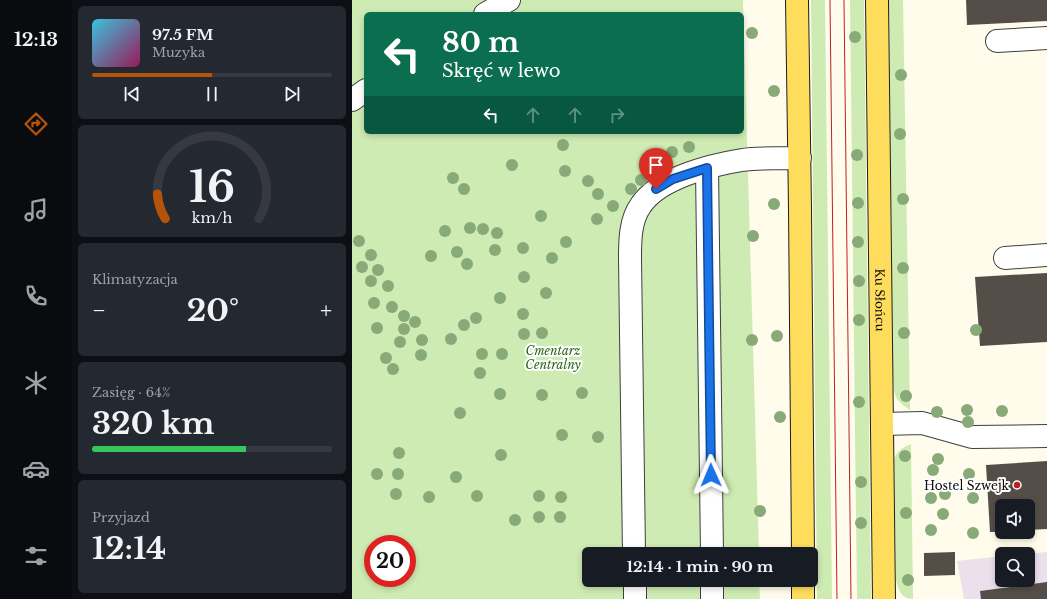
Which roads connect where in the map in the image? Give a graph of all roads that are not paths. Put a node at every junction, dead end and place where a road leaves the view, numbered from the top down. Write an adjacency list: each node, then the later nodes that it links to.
1 (509, 0): 4 (street)
2 (797, 0): 9 (main road)
3 (877, 0): 13 (main road, Ku Słońcu)
4 (488, 12)
5 (1047, 38): 6 (street)
6 (997, 41)
7 (364, 91): 8 (street)
8 (352, 100)
9 (800, 158): 10 (street); 17 (main road)
10 (707, 168): 15 (street); 16 (street)
11 (1047, 256): 12 (street)
12 (1005, 258)
13 (882, 424): 14 (street); 21 (main road, Ku Słońcu)
14 (1047, 436)
15 (634, 547)
16 (712, 547)
17 (803, 547)
18 (635, 587): 22 (street)
19 (712, 587): 23 (street)
20 (803, 587): 24 (main road)
21 (887, 596)
22 (635, 599)
23 (712, 599)
24 (803, 599)

